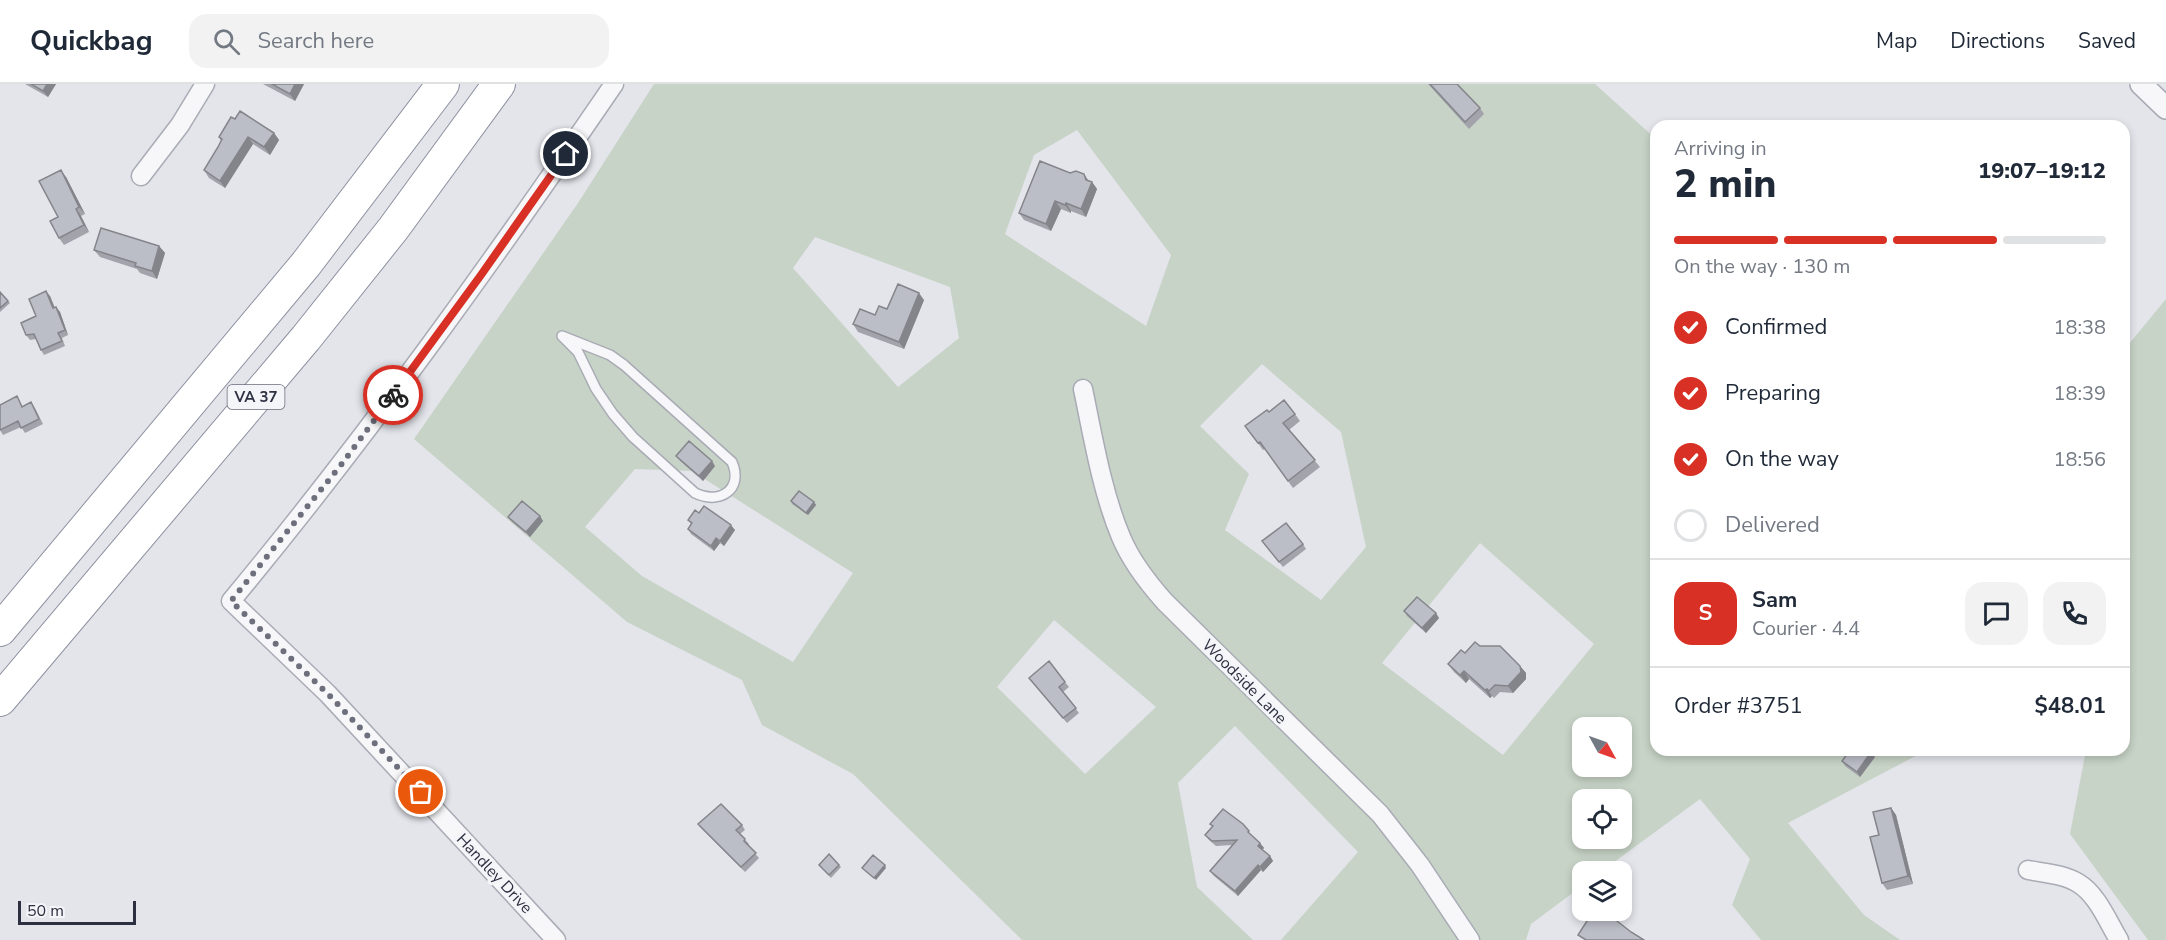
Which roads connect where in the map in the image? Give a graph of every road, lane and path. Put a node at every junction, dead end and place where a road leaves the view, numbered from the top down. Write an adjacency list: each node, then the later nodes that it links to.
1 (205, 84): 7 (street)
2 (444, 84): 10 (highway, VA 37)
3 (499, 84): 11 (highway, VA 37)
4 (614, 84): 13 (street, Handley Drive)
5 (2141, 84): 6 (street)
6 (2166, 108)
7 (141, 176)
8 (569, 341): 8 (lane)
9 (1083, 389): 14 (street, Woodside Lane)
10 (0, 630)
11 (0, 700)
12 (2028, 870): 15 (street)
13 (556, 940)
14 (1470, 940)
15 (2119, 940)

